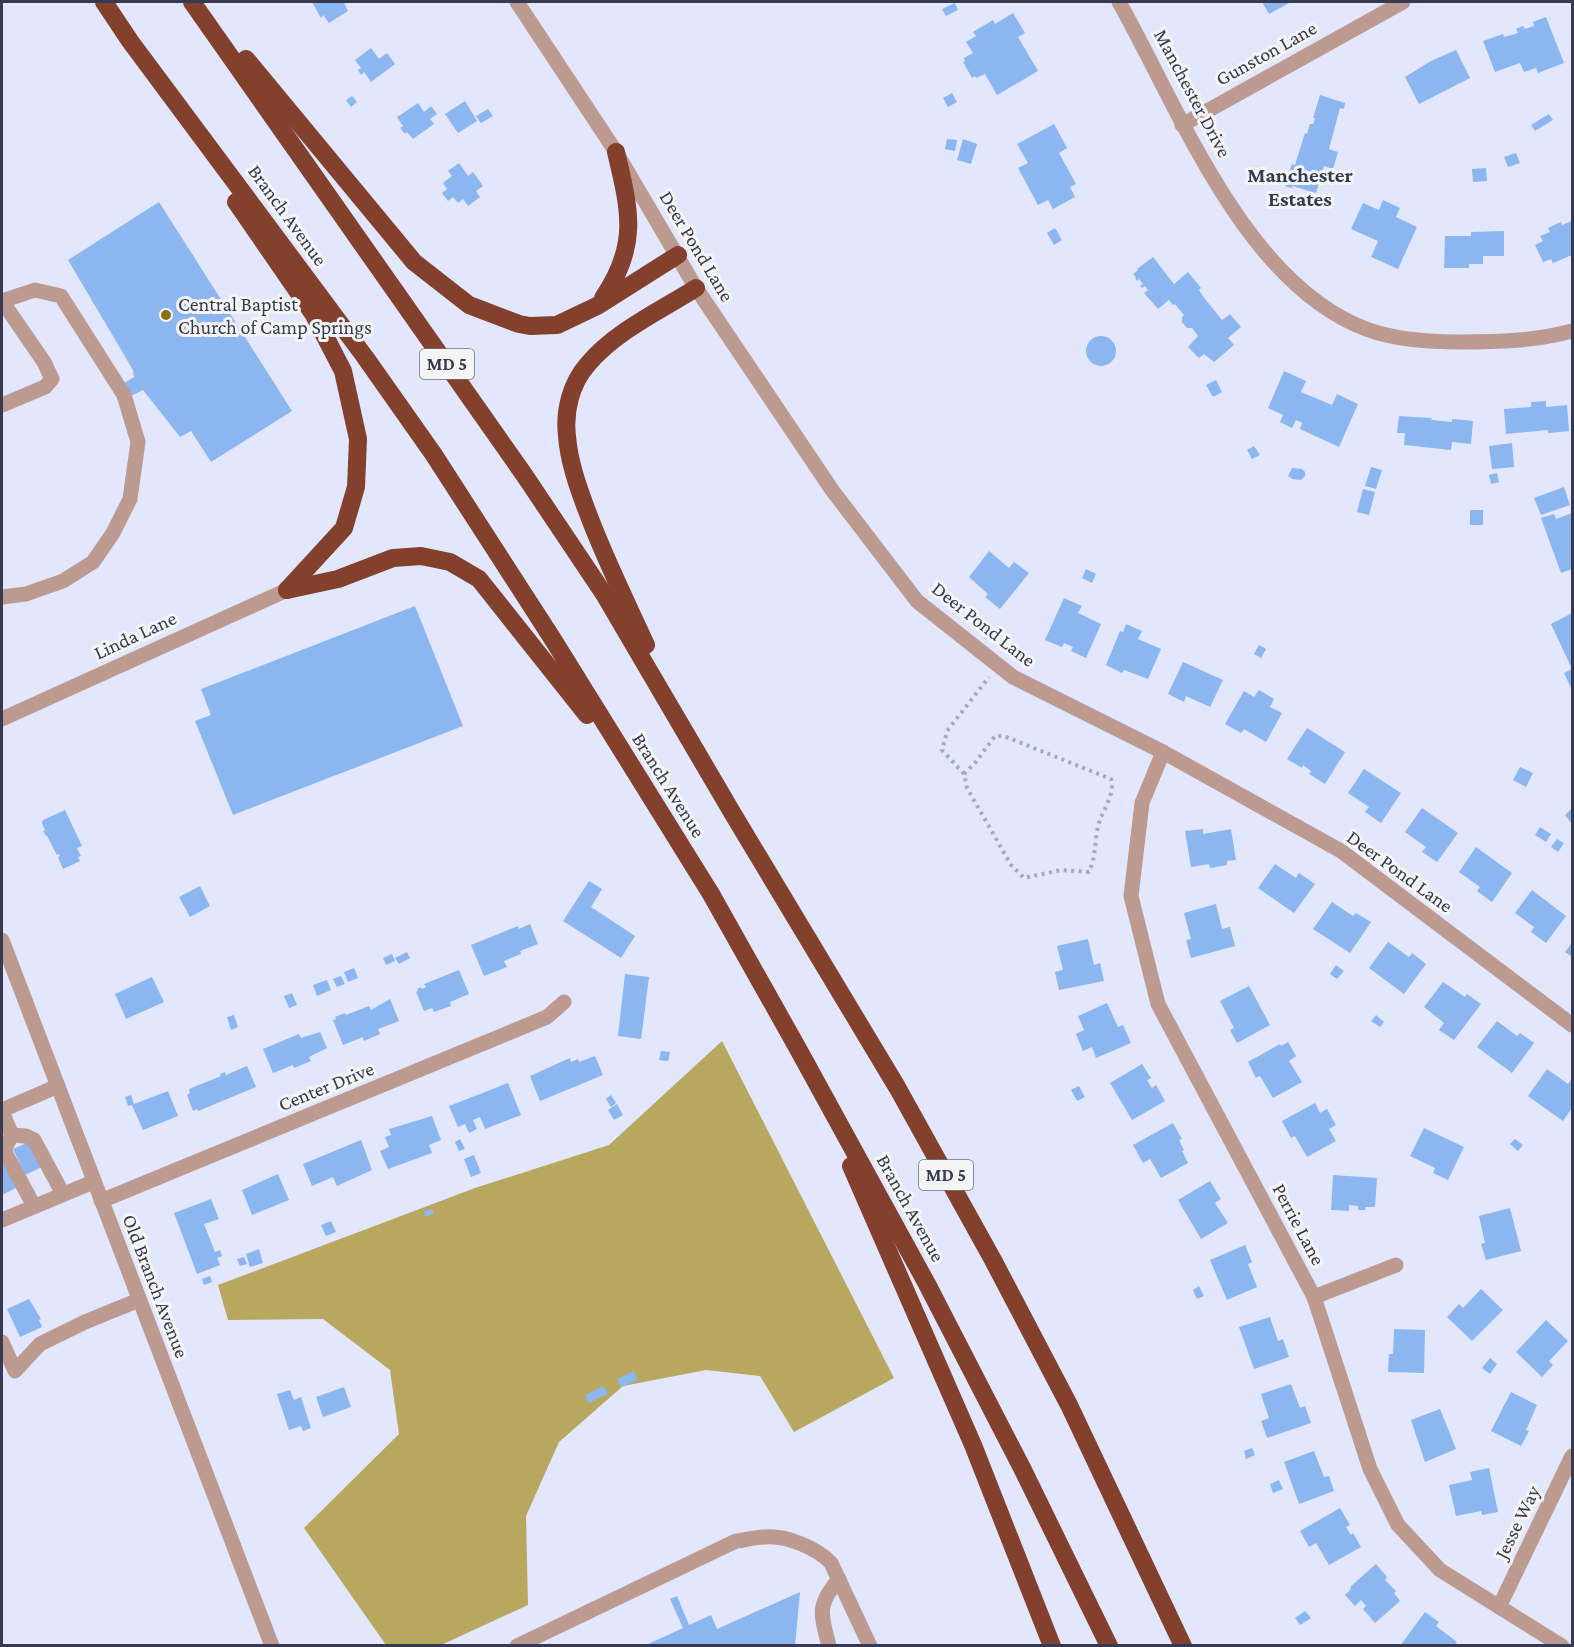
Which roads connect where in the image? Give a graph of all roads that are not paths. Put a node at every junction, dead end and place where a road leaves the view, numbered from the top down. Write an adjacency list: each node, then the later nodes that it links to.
1 (104, 2): 7 (highway, Branch Avenue)
2 (192, 2): 19 (highway, Branch Avenue / MD 5)
3 (198, 2): 13 (highway)
4 (517, 2): 9 (street, Deer Pond Lane)
5 (1119, 2): 8 (street, Manchester Drive)
6 (1403, 2): 8 (street, Gunston Lane)
7 (190, 121): 16 (highway); 21 (highway, Branch Avenue)
8 (1182, 124): 14 (street, Manchester Drive)
9 (616, 152): 10 (street, Deer Pond Lane); 13 (highway)
10 (678, 255): 11 (street, Deer Pond Lane); 13 (highway)
11 (696, 288): 19 (highway); 20 (street, Deer Pond Lane)
12 (2, 301): 15 (street); 17 (street)
13 (599, 305)
14 (1572, 330)
15 (2, 405)
16 (287, 590): 18 (street, Linda Lane); 21 (highway)
17 (2, 597)
18 (2, 719)
19 (687, 737): 39 (highway, Branch Avenue / MD 5)
20 (1163, 752): 24 (street, Deer Pond Lane); 35 (street, Perrie Lane)
21 (643, 785): 25 (highway, Branch Avenue)
22 (2, 940): 26 (street, Old Branch Avenue)
23 (564, 1002): 31 (street, Center Drive)
24 (1572, 1025)
25 (797, 1047): 46 (highway); 47 (highway, Branch Avenue)
26 (58, 1086): 27 (street); 29 (street, Old Branch Avenue)
27 (2, 1111): 28 (street)
28 (12, 1135): 30 (street); 32 (street)
29 (93, 1182): 30 (street); 31 (street, Old Branch Avenue)
30 (63, 1194): 32 (street)
31 (101, 1202): 36 (street, Old Branch Avenue)
32 (33, 1206): 33 (street)
33 (2, 1220)
34 (1396, 1265): 35 (street)
35 (1314, 1297): 41 (street, Perrie Lane)
36 (139, 1300): 37 (street); 42 (street, Old Branch Avenue)
37 (2, 1342)
38 (1572, 1456): 41 (street, Jesse Way)
39 (1137, 1548): 48 (highway, Branch Avenue / MD 5); 49 (highway)
40 (839, 1579): 43 (street); 44 (street); 45 (street)
41 (1500, 1607): 50 (street, Perrie Lane)
42 (272, 1646)
43 (517, 1646)
44 (829, 1646)
45 (870, 1646)
46 (1052, 1646)
47 (1109, 1646)
48 (1184, 1646)
49 (1197, 1646)
50 (1562, 1646)

